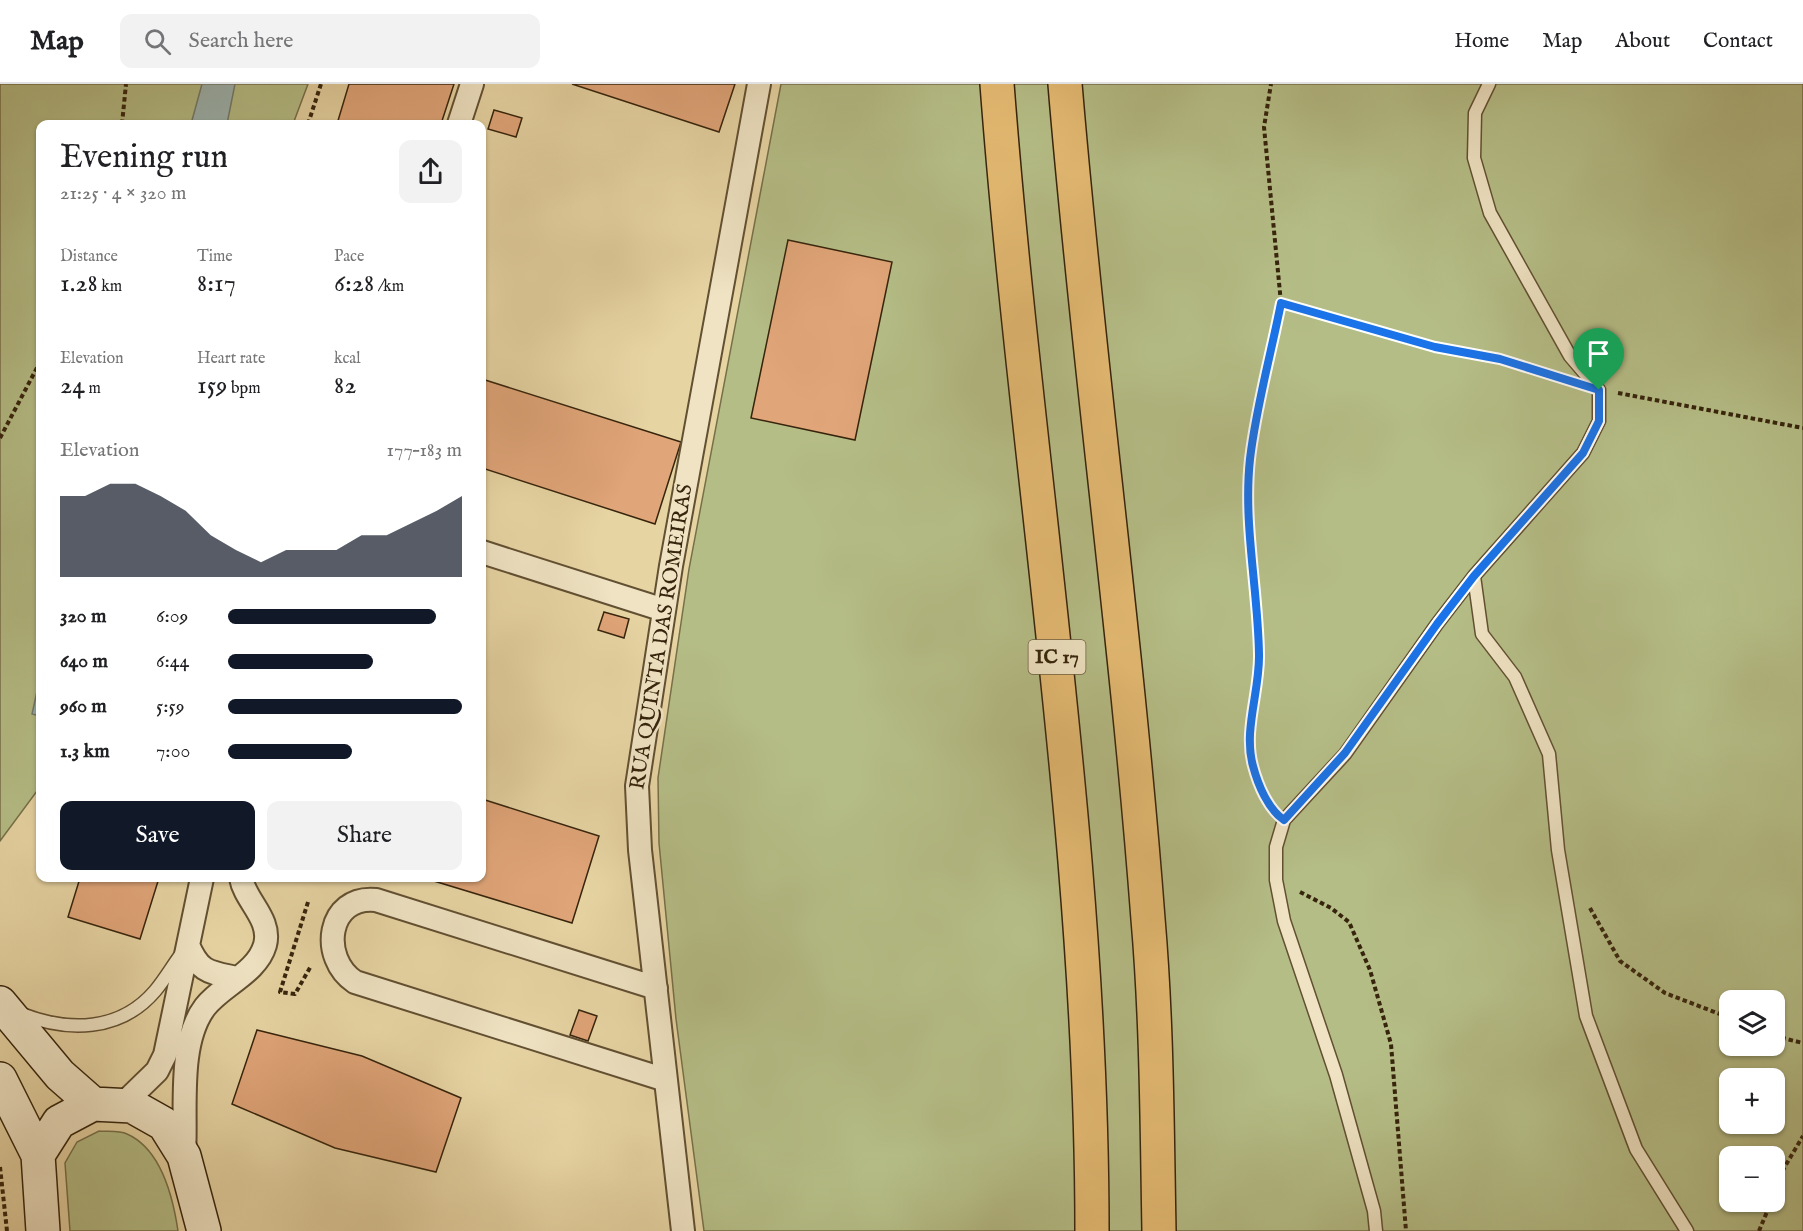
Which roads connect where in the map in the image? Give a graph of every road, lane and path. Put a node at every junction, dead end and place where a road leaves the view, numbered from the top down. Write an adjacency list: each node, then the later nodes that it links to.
1 (126, 84): 9 (path)
2 (321, 84): 10 (path)
3 (472, 84): 11 (street)
4 (759, 84): 19 (street, RUA QUINTA DAS ROMEIRAS)
5 (997, 84): 47 (highway, IC 17)
6 (1065, 84): 48 (highway)
7 (1271, 84): 12 (path)
8 (1489, 84): 14 (lane)
9 (122, 120)
10 (309, 120)
11 (460, 120)
12 (1281, 303): 14 (path); 20 (path)
13 (36, 370): 16 (path)
14 (1599, 390): 15 (path); 18 (lane)
15 (1803, 428)
16 (0, 438)
17 (486, 553): 19 (street)
18 (1474, 576): 20 (lane); 51 (lane)
19 (664, 610): 29 (street, RUA QUINTA DAS ROMEIRAS)
20 (1284, 820): 21 (lane)
21 (1276, 880): 49 (lane); 50 (path)
22 (201, 882): 27 (street)
23 (243, 882): 28 (street)
24 (308, 902): 26 (path)
25 (1586, 902): 31 (path)
26 (332, 932): 29 (street); 35 (street)
27 (188, 945): 28 (street); 30 (lane); 36 (street)
28 (237, 978): 39 (street)
29 (656, 988): 35 (street, RUA QUINTA DAS ROMEIRAS)
30 (0, 1002): 36 (street)
31 (1719, 1014)
32 (1785, 1039): 33 (path)
33 (1803, 1043)
34 (0, 1079): 38 (street)
35 (666, 1080): 46 (street, RUA QUINTA DAS ROMEIRAS)
36 (107, 1105): 38 (street); 39 (street)
37 (1803, 1136): 40 (path)
38 (38, 1155): 44 (street)
39 (184, 1156): 45 (street)
40 (1785, 1166)
41 (0, 1167): 43 (path)
42 (1767, 1212): 52 (path)
43 (7, 1231)
44 (43, 1231)
45 (204, 1231)
46 (683, 1231)
47 (1092, 1231)
48 (1159, 1231)
49 (1376, 1231)
50 (1406, 1231)
51 (1687, 1231)
52 (1759, 1231)

